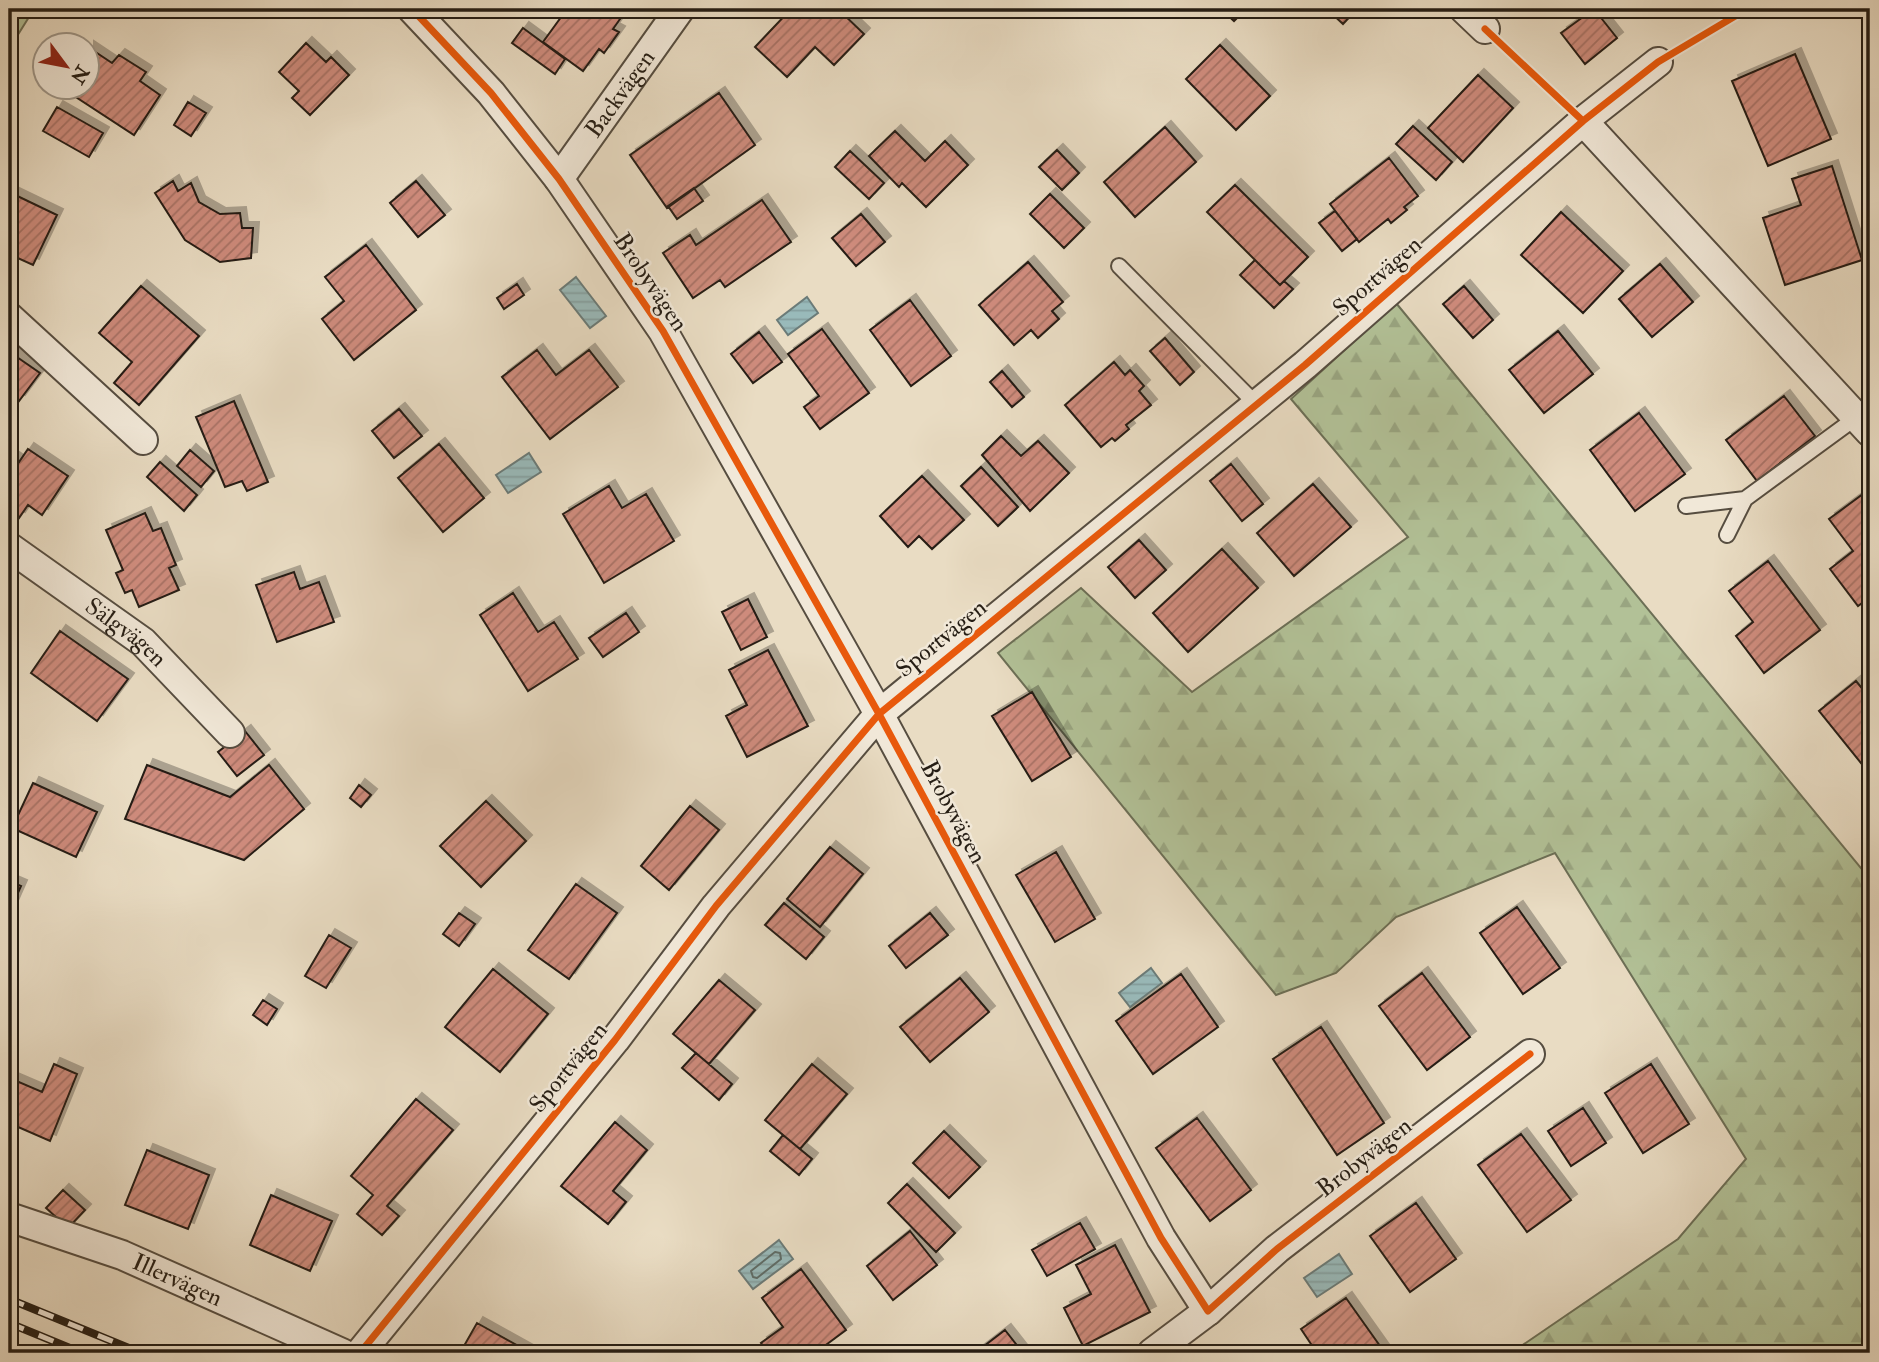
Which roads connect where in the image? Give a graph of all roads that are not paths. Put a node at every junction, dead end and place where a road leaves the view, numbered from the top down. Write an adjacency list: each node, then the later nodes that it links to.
1 (412, 9): 7 (street, Brobyvägen)
2 (680, 9): 7 (street, Backvägen)
3 (1464, 9): 4 (street)
4 (1485, 29)
5 (1658, 62): 6 (street, Sportvägen)
6 (1583, 121): 10 (street, Sportvägen); 11 (street)
7 (559, 179): 17 (street, Brobyvägen)
8 (1119, 266): 10 (lane)
9 (9, 317): 12 (street)
10 (1256, 405): 17 (street, Sportvägen)
11 (1864, 424): 13 (lane)
12 (143, 440)
13 (1745, 499): 14 (lane); 15 (lane)
14 (1686, 506)
15 (1727, 536)
16 (9, 547): 18 (street, Sälgvägen)
17 (879, 714): 21 (street, Brobyvägen); 23 (street, Sportvägen)
18 (230, 733)
19 (1530, 1054): 21 (street, Brobyvägen)
20 (9, 1217): 22 (street, Illervägen)
21 (1208, 1311): 24 (street, Brobyvägen)
22 (342, 1353)
23 (360, 1353)
24 (1152, 1353)

